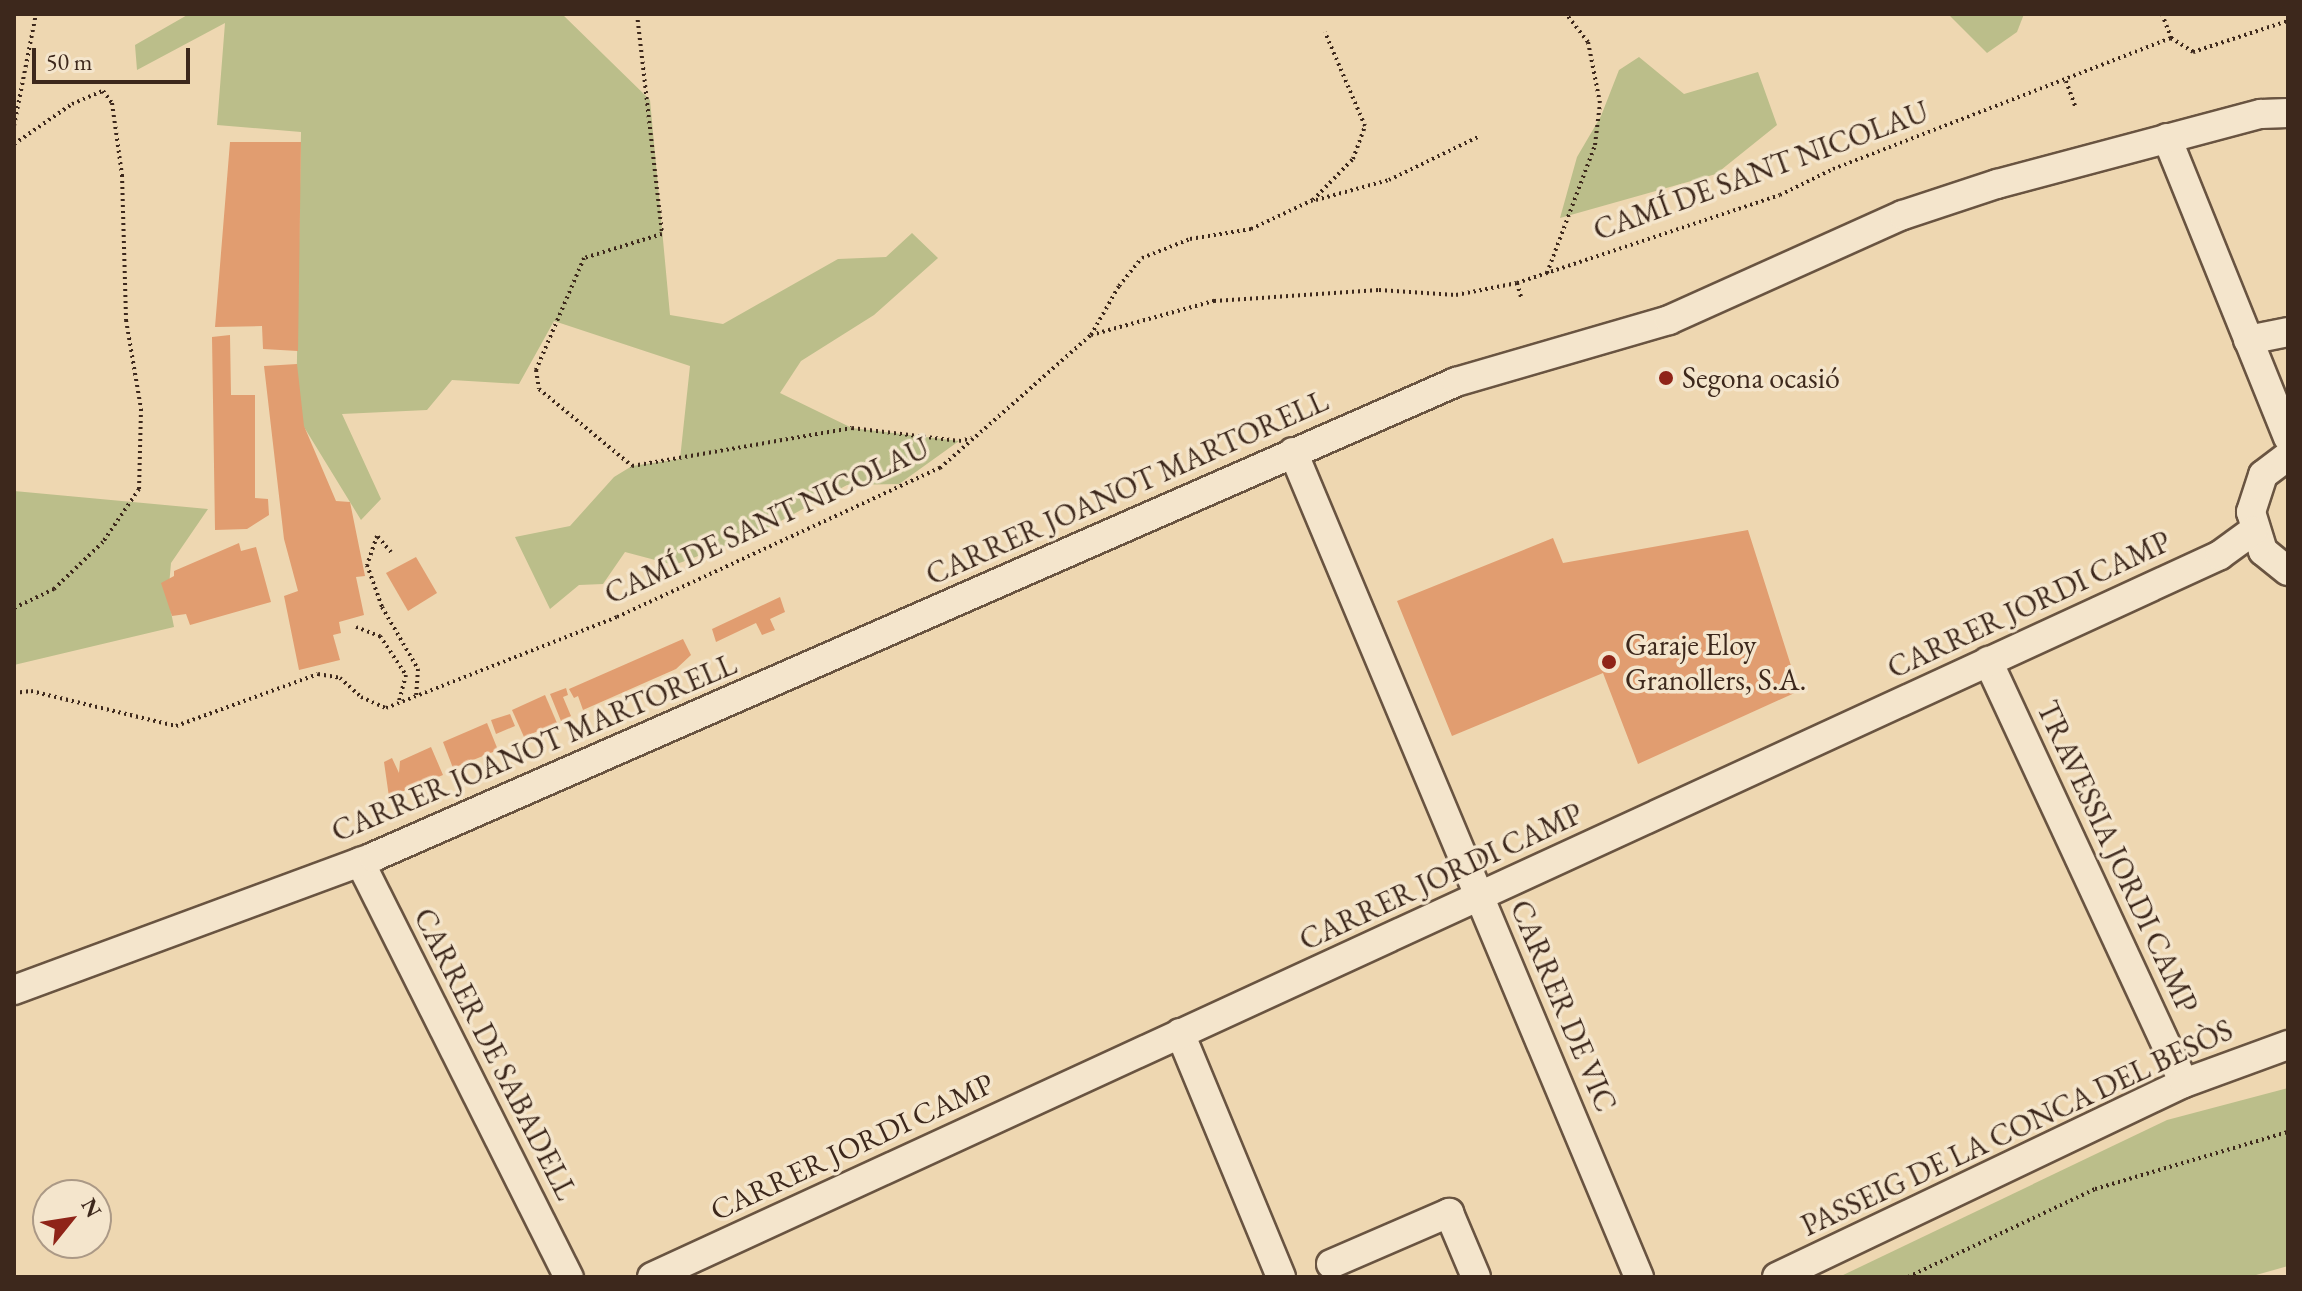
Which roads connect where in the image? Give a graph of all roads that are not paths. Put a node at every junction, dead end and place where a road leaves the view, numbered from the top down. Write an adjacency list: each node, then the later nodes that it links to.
1 (2288, 113): 2 (street, CARRER JOANOT MARTORELL)
2 (2167, 138): 4 (street); 6 (street, CARRER JOANOT MARTORELL)
3 (2288, 332): 4 (street)
4 (2248, 340): 5 (street)
5 (2288, 438)
6 (1293, 452): 11 (street, CARRER JOANOT MARTORELL); 12 (street, CARRER DE VIC)
7 (2288, 456): 8 (street)
8 (2253, 531): 9 (street); 10 (street, CARRER JORDI CAMP)
9 (2288, 571)
10 (1988, 661): 12 (street, CARRER JORDI CAMP); 16 (street, TRAVESSIA JORDI CAMP)
11 (360, 862): 13 (street, CARRER JOANOT MARTORELL); 18 (street, CARRER DE SABADELL)
12 (1481, 898): 14 (street, CARRER JORDI CAMP); 22 (street, CARRER DE VIC)
13 (14, 990)
14 (1180, 1033): 19 (street, CARRER JORDI CAMP); 20 (street)
15 (2288, 1045): 16 (street, PASSEIG DE LA CONCA DEL BESÒS)
16 (2184, 1083): 23 (street, PASSEIG DE LA CONCA DEL BESÒS)
17 (1331, 1264): 21 (street)
18 (569, 1277)
19 (652, 1277)
20 (1281, 1277)
21 (1476, 1277)
22 (1639, 1277)
23 (1777, 1277)

